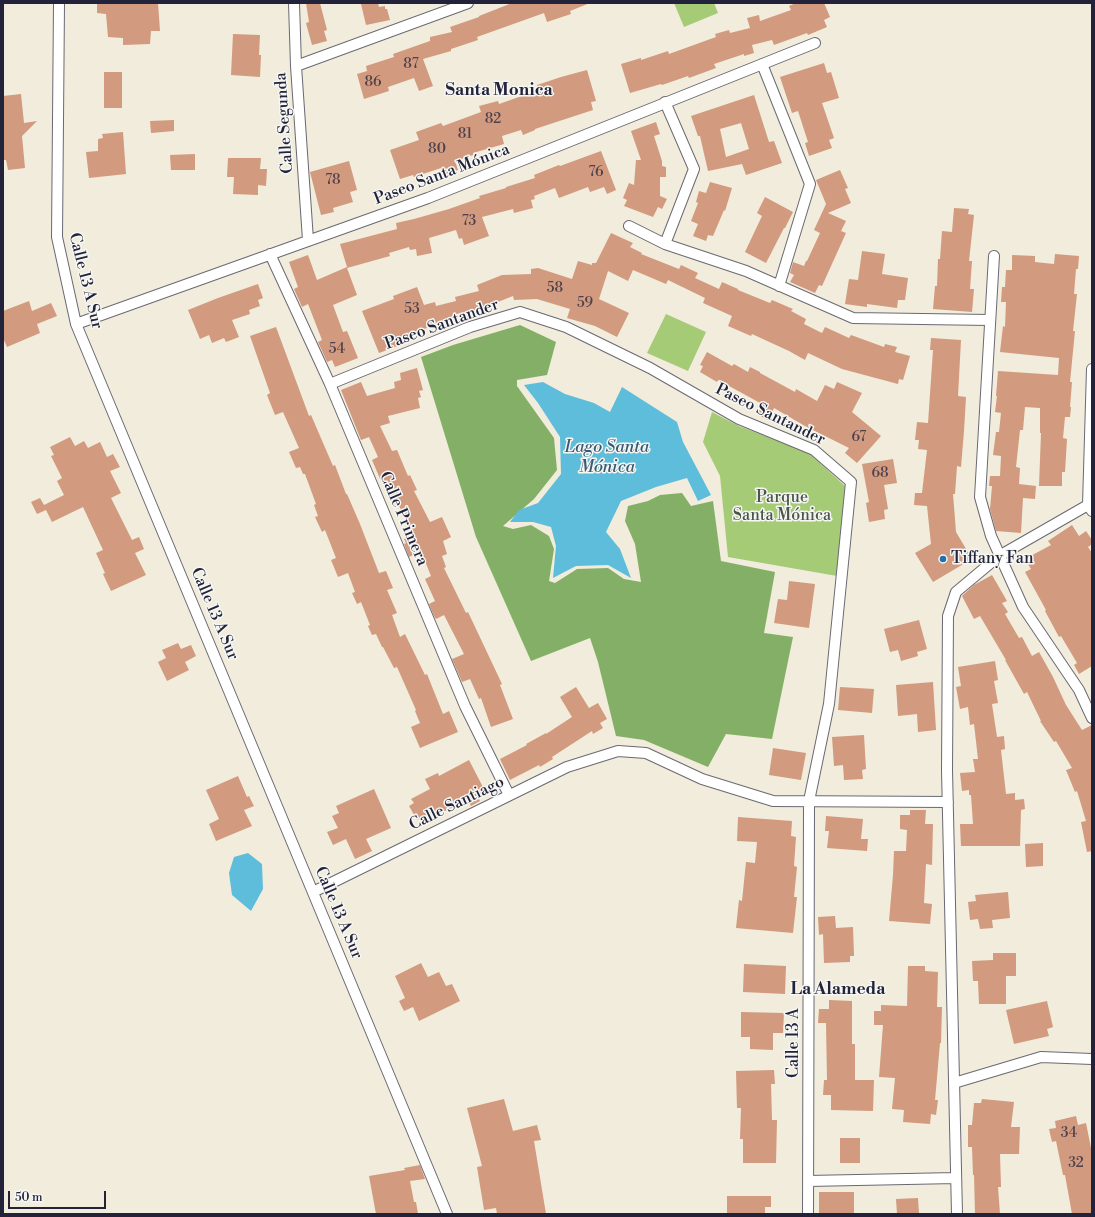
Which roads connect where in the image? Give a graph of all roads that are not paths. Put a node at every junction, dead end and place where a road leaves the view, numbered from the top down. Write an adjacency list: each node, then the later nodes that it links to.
1 (59, 3): 15 (street, Calle 13 A Sur)
2 (294, 3): 6 (street, Calle Segunda)
3 (468, 3): 6 (street)
4 (815, 43): 5 (street, Paseo Santa Mónica)
5 (762, 64): 7 (street, Paseo Santa Mónica); 13 (street)
6 (296, 66): 9 (street, Calle Segunda)
7 (665, 102): 9 (street, Paseo Santa Mónica); 10 (street)
8 (629, 226): 10 (street)
9 (308, 240): 11 (street, Paseo Santa Mónica)
10 (666, 244): 13 (street)
11 (270, 254): 15 (street, Paseo Santa Mónica); 17 (street, Calle Primera)
12 (994, 256): 14 (street)
13 (779, 286): 14 (street)
14 (990, 320): 19 (street)
15 (76, 324): 24 (street, Calle 13 A Sur)
16 (1092, 369): 18 (street)
17 (330, 384): 21 (street, Calle Primera); 22 (street, Paseo Santander)
18 (1090, 508): 19 (street)
19 (1000, 556): 20 (street); 23 (street)
20 (1092, 718)
21 (509, 795): 22 (street, Calle Santiago); 24 (street, Calle Santiago)
22 (809, 801): 23 (street); 28 (street, Calle 13 A)
23 (948, 802): 26 (street)
24 (313, 892): 29 (street, Calle 13 A Sur)
25 (1092, 1059): 26 (street)
26 (954, 1083): 27 (street)
27 (956, 1178): 28 (street); 31 (street)
28 (808, 1181): 30 (street, Calle 13 A)
29 (447, 1214)
30 (808, 1214)
31 (957, 1214)

